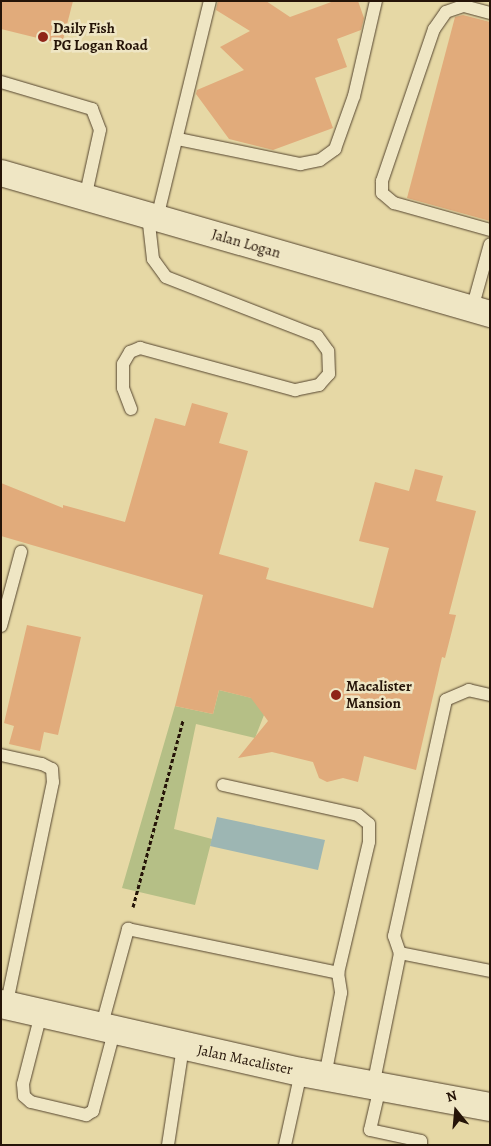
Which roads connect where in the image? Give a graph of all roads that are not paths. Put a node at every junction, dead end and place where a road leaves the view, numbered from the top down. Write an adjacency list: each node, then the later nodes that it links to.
1 (210, 1): 5 (lane)
2 (376, 1): 5 (lane)
3 (490, 13): 9 (lane)
4 (1, 82): 7 (lane)
5 (178, 139): 8 (lane)
6 (1, 173): 7 (street, Jalan Logan)
7 (85, 198): 8 (street, Jalan Logan)
8 (153, 217): 11 (street, Jalan Logan); 12 (lane)
9 (490, 230)
10 (490, 244): 11 (lane)
11 (481, 311)
12 (131, 409)
13 (21, 552): 14 (lane)
14 (1, 626)
15 (490, 695): 18 (lane)
16 (1, 755): 21 (lane)
17 (223, 785): 20 (lane)
18 (400, 952): 19 (lane); 26 (lane)
19 (490, 971)
20 (338, 973): 23 (lane); 25 (lane)
21 (4, 1005): 22 (main road, Jalan Macalister)
22 (41, 1014): 23 (main road, Jalan Macalister); 23 (lane)
23 (107, 1030): 24 (main road, Jalan Macalister)
24 (183, 1047): 25 (main road, Jalan Macalister); 28 (lane)
25 (313, 1074): 26 (main road, Jalan Macalister); 29 (lane)
26 (376, 1087): 27 (main road, Jalan Macalister); 30 (lane)
27 (490, 1107)
28 (168, 1145)
29 (285, 1145)
30 (421, 1145)

